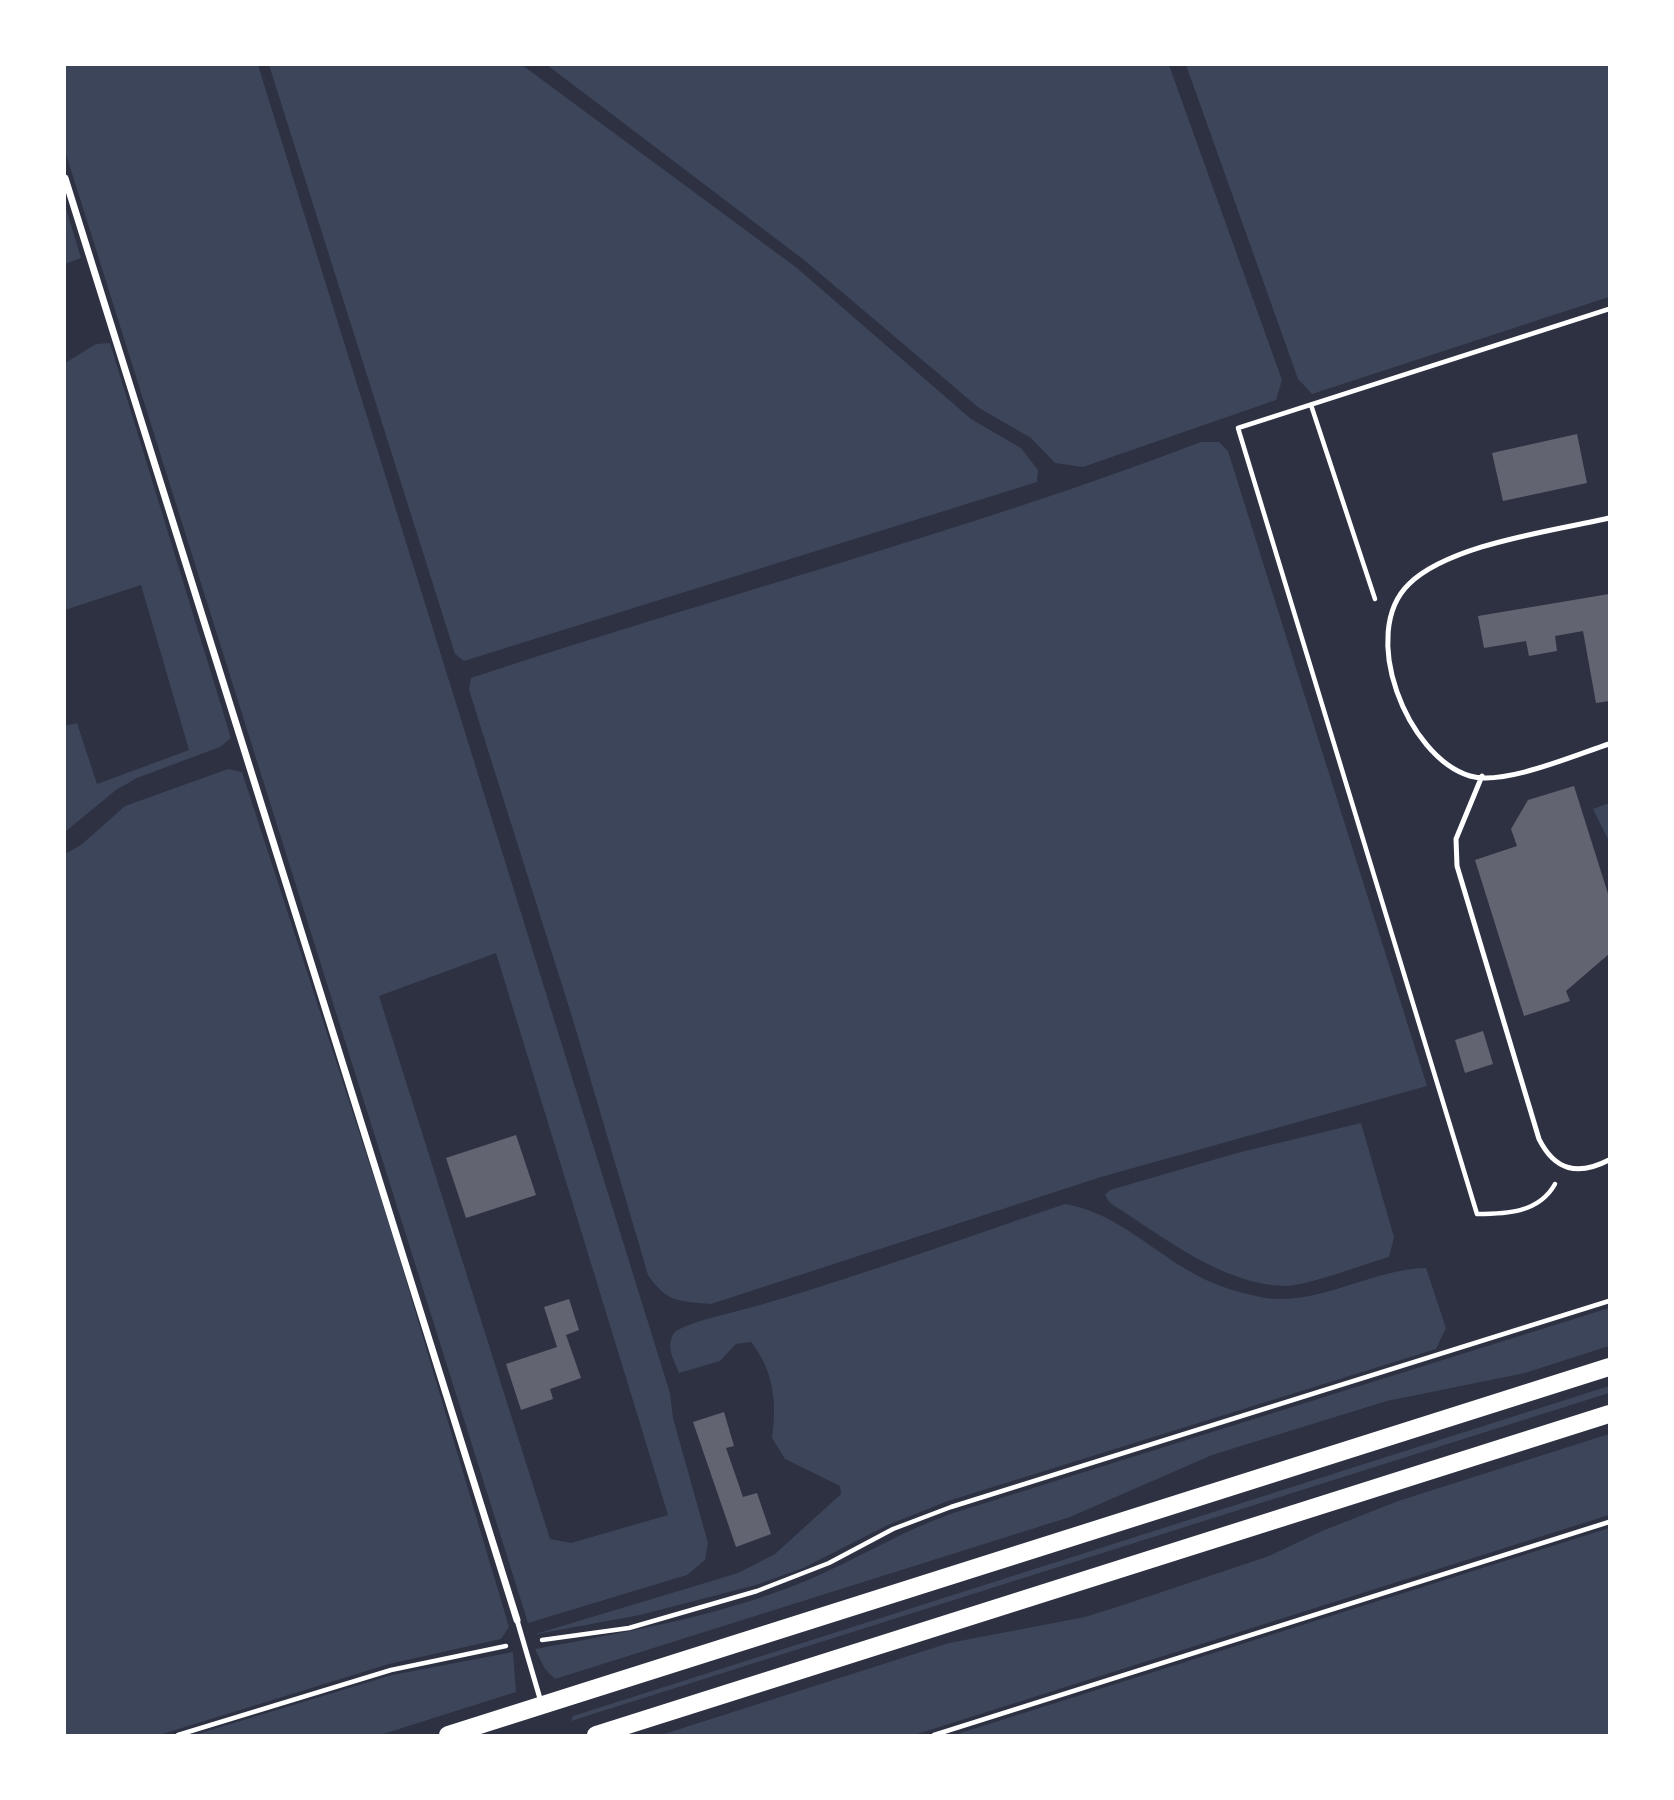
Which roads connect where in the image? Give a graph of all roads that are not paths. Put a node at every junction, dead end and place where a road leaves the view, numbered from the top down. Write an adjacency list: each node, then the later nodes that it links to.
1 (65, 178): 8 (street)
2 (1609, 518): 4 (lane)
3 (1609, 744): 4 (lane)
4 (1482, 776): 5 (lane)
5 (1609, 1160)
6 (1609, 1367): 9 (main road)
7 (1609, 1415): 11 (main road)
8 (517, 1620): 9 (lane)
9 (542, 1705): 10 (main road)
10 (448, 1735)
11 (596, 1735)

